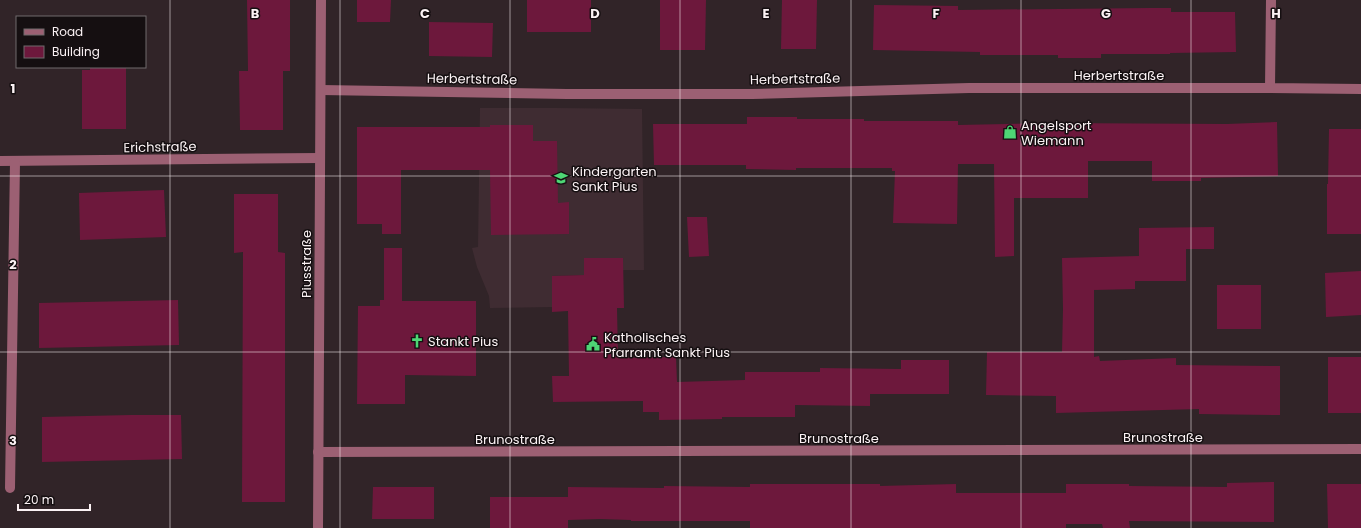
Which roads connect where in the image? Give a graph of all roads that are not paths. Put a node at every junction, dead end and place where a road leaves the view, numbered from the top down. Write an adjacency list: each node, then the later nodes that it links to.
1 (321, 0): 5 (street, Piusstraße)
2 (1271, 0): 3 (street)
3 (1270, 88): 4 (street, Herbertstraße); 5 (street, Herbertstraße)
4 (1361, 89)
5 (321, 90): 6 (street, Piusstraße)
6 (320, 158): 8 (street, Erichstraße); 10 (street, Piusstraße)
7 (0, 161): 8 (street, Erichstraße)
8 (15, 162): 11 (street)
9 (1361, 449): 10 (street, Brunostraße)
10 (318, 452): 12 (street, Piusstraße)
11 (10, 488)
12 (318, 528)

